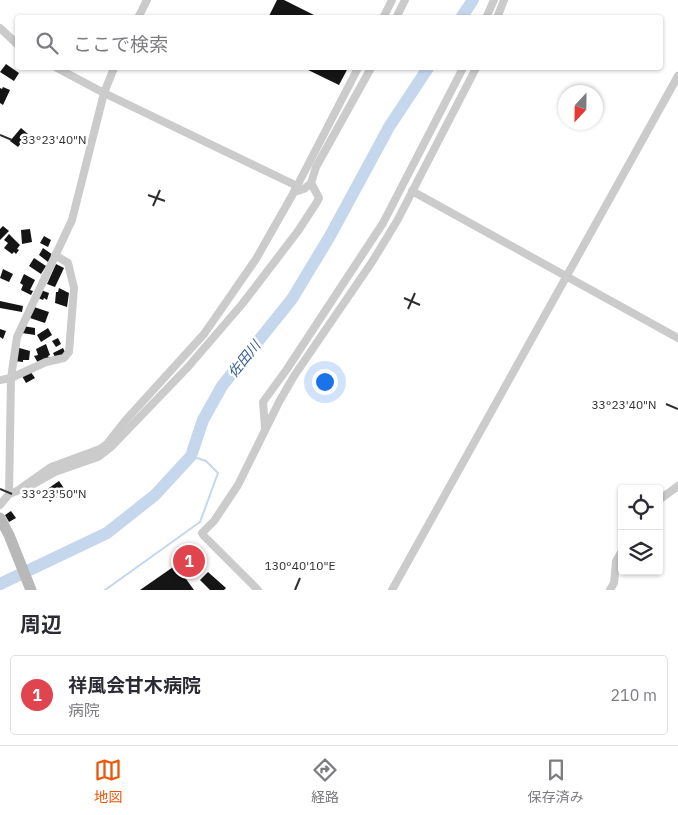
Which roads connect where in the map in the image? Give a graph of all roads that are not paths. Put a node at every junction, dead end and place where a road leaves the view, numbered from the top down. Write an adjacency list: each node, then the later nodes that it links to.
1 (146, 0): 6 (street)
2 (392, 0): 7 (street)
3 (405, 0): 8 (street)
4 (494, 0): 9 (street)
5 (504, 0): 10 (street)
6 (139, 15)
7 (385, 15)
8 (398, 15)
9 (487, 15)
10 (498, 15)
11 (0, 28): 12 (street)
12 (15, 42)
13 (61, 70): 20 (street)
14 (113, 70): 20 (street)
15 (357, 70): 23 (street)
16 (370, 70): 21 (street)
17 (462, 70): 29 (street)
18 (475, 70): 22 (street)
19 (678, 76): 25 (street)
20 (104, 93): 23 (street); 24 (street)
21 (311, 183): 23 (street); 31 (street)
22 (412, 191): 25 (street); 29 (street)
23 (294, 192): 31 (street)
24 (55, 255): 27 (street); 27 (street)
25 (566, 276): 26 (street); 39 (street)
26 (678, 338)
27 (11, 378): 28 (street); 32 (street)
28 (0, 380)
29 (265, 429): 38 (street)
30 (678, 486): 33 (street)
31 (17, 491): 32 (street)
32 (9, 494): 34 (street)
33 (663, 497)
34 (0, 505)
35 (0, 518): 37 (main road)
36 (618, 557): 40 (street)
37 (31, 590)
38 (258, 590)
39 (392, 590)
40 (610, 590)

